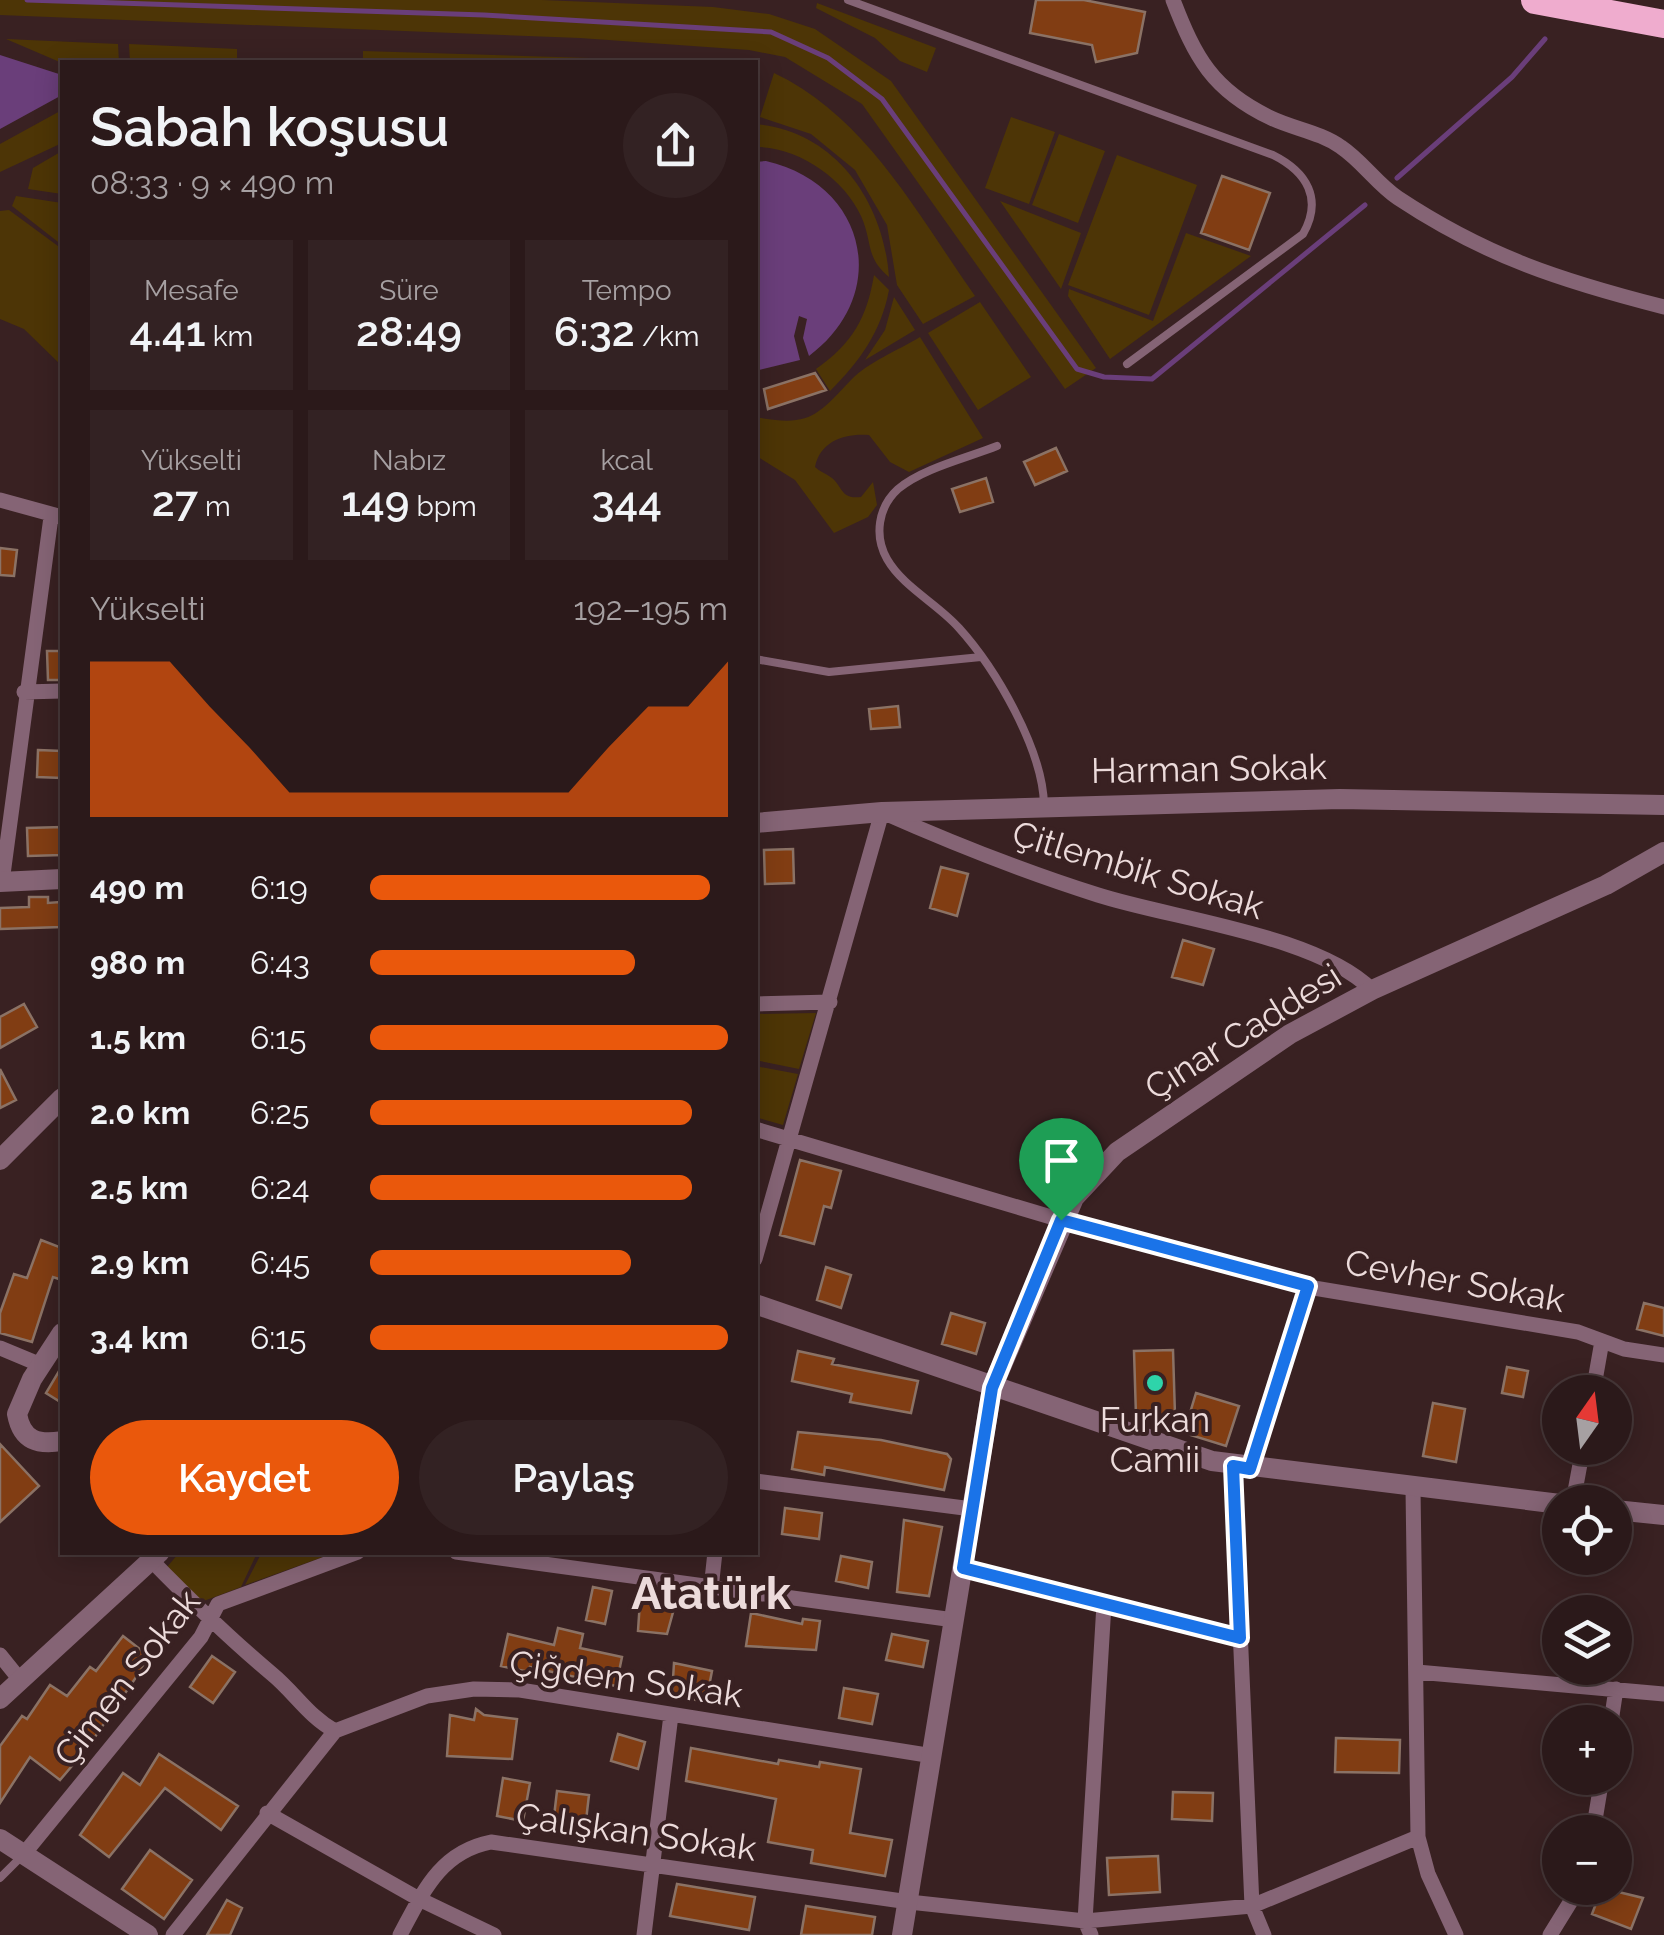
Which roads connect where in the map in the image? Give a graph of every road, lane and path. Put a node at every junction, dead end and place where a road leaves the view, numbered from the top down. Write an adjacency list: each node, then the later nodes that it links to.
1 (848, 0): 6 (lane)
2 (1172, 0): 5 (street)
3 (1535, 0): 4 (highway)
4 (1664, 24)
5 (1664, 307)
6 (1127, 364)
7 (997, 446): 10 (lane)
8 (0, 500): 9 (street)
9 (57, 517): 13 (street)
10 (981, 657): 11 (lane); 15 (lane)
11 (758, 660)
12 (60, 691): 13 (street)
13 (24, 692): 20 (street)
14 (1664, 805): 15 (street, Harman Sokak)
15 (1044, 806): 16 (street, Harman Sokak)
16 (882, 812): 17 (street, Harman Sokak); 21 (street, Çitlembik Sokak); 22 (street)
17 (758, 823)
18 (1659, 859): 21 (street, Çınar Caddesi)
19 (60, 879): 20 (street)
20 (1, 882)
21 (1372, 990): 28 (street, Çınar Caddesi)
22 (830, 1002): 23 (street); 26 (street)
23 (758, 1004)
24 (60, 1100): 27 (street)
25 (758, 1131): 26 (street, Cevher Sokak)
26 (788, 1139): 28 (street, Cevher Sokak); 29 (street)
27 (0, 1160)
28 (1061, 1220): 30 (street, Cevher Sokak); 38 (street, Çınar Caddesi)
29 (758, 1248)
30 (1308, 1286): 33 (street, Cevher Sokak); 40 (street)
31 (758, 1305): 38 (street)
32 (60, 1336): 36 (street)
33 (1602, 1341): 35 (street, Cevher Sokak); 37 (street)
34 (0, 1348): 36 (street)
35 (1664, 1355)
36 (41, 1365): 39 (street)
37 (1596, 1375)
38 (992, 1388): 40 (street); 44 (street, Çınar Caddesi)
39 (60, 1441)
40 (1242, 1468): 42 (street); 56 (street)
41 (758, 1481): 44 (street)
42 (1413, 1488): 43 (street); 58 (street)
43 (1542, 1502)
44 (972, 1509): 51 (street, Çınar Caddesi)
45 (1632, 1512): 46 (street)
46 (1664, 1515)
47 (350, 1555): 54 (street, Çimen Sokak)
48 (476, 1555): 52 (street)
49 (715, 1555): 52 (street)
50 (156, 1557): 54 (street); 59 (street)
51 (963, 1568): 53 (street); 55 (street, Çınar Caddesi)
52 (711, 1590): 55 (street)
53 (1104, 1604): 56 (street); 77 (street)
54 (208, 1619): 65 (street); 70 (street, Çimen Sokak)
55 (954, 1620): 66 (street, Çınar Caddesi)
56 (1240, 1638): 76 (street)
57 (0, 1655): 59 (street)
58 (1417, 1672): 60 (street); 68 (street)
59 (21, 1681): 62 (street)
60 (1616, 1690): 61 (street); 63 (street)
61 (1664, 1694)
62 (0, 1699)
63 (1614, 1705)
64 (671, 1715): 65 (street, Çiğdem Sokak); 66 (street, Çiğdem Sokak); 71 (street)
65 (335, 1731): 67 (street, Çiğdem Sokak)
66 (933, 1756): 74 (street, Çınar Caddesi)
67 (266, 1813): 73 (street); 79 (street, Çiğdem Sokak)
68 (1418, 1837): 76 (street, Çalışkan Sokak); 85 (street)
69 (0, 1839): 70 (street)
70 (24, 1855): 72 (lane); 78 (street)
71 (652, 1865): 73 (street, Çalışkan Sokak); 74 (street, Çalışkan Sokak); 82 (street)
72 (0, 1878)
73 (419, 1899): 80 (street, Çalışkan Sokak); 81 (street)
74 (908, 1902): 77 (street, Çalışkan Sokak); 83 (street, Çınar Caddesi)
75 (1568, 1905): 86 (street)
76 (1252, 1906): 77 (street, Çalışkan Sokak); 84 (street)
77 (1088, 1928)
78 (148, 1935)
79 (173, 1935)
80 (400, 1935)
81 (494, 1935)
82 (644, 1935)
83 (902, 1935)
84 (1264, 1935)
85 (1456, 1935)
86 (1550, 1935)

